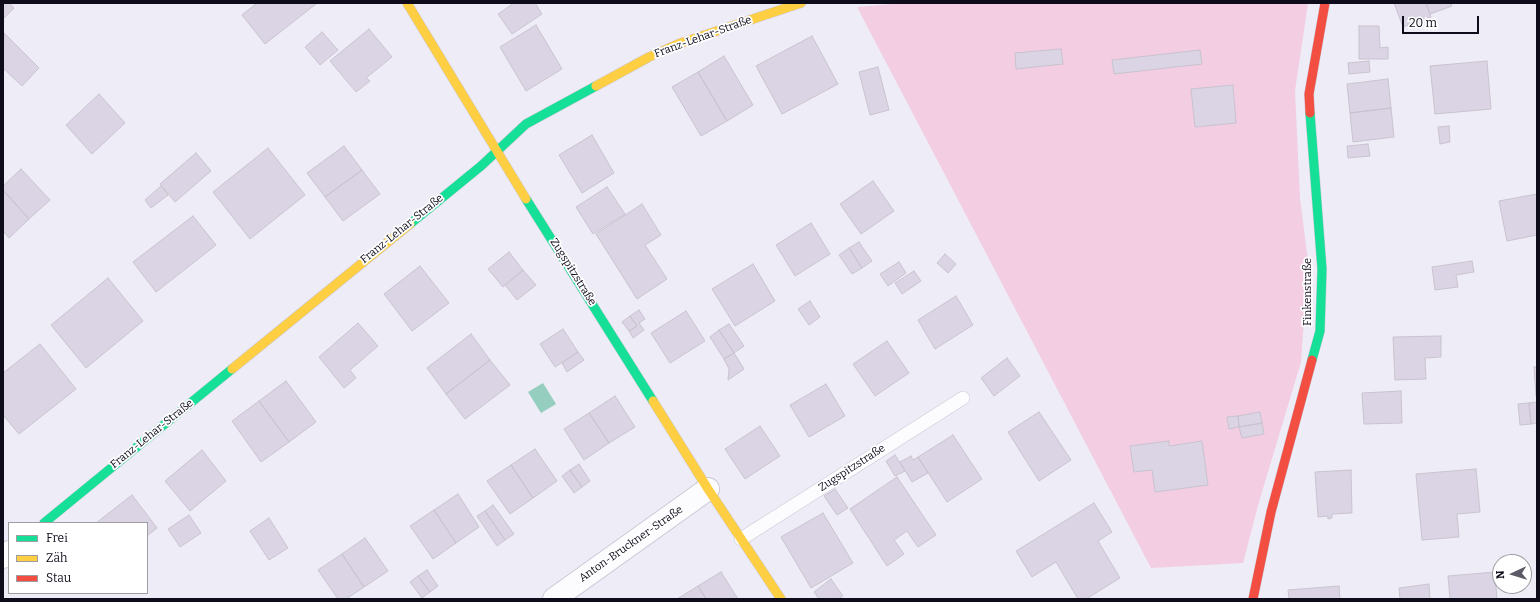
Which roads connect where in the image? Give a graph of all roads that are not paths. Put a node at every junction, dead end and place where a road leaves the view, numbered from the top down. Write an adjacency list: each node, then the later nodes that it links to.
1 (407, 3): 4 (street, Zugspitzstraße)
2 (800, 3): 4 (street, Franz-Lehar-Straße)
3 (1325, 3): 11 (street, Finkenstraße)
4 (496, 151): 6 (street, Zugspitzstraße); 7 (street, Franz-Lehar-Straße)
5 (963, 398): 8 (lane, Zugspitzstraße)
6 (708, 489): 8 (street, Zugspitzstraße); 9 (street, Anton-Bruckner-Straße)
7 (45, 522)
8 (741, 540): 10 (street, Zugspitzstraße)
9 (554, 599)
10 (781, 599)
11 (1253, 599)

